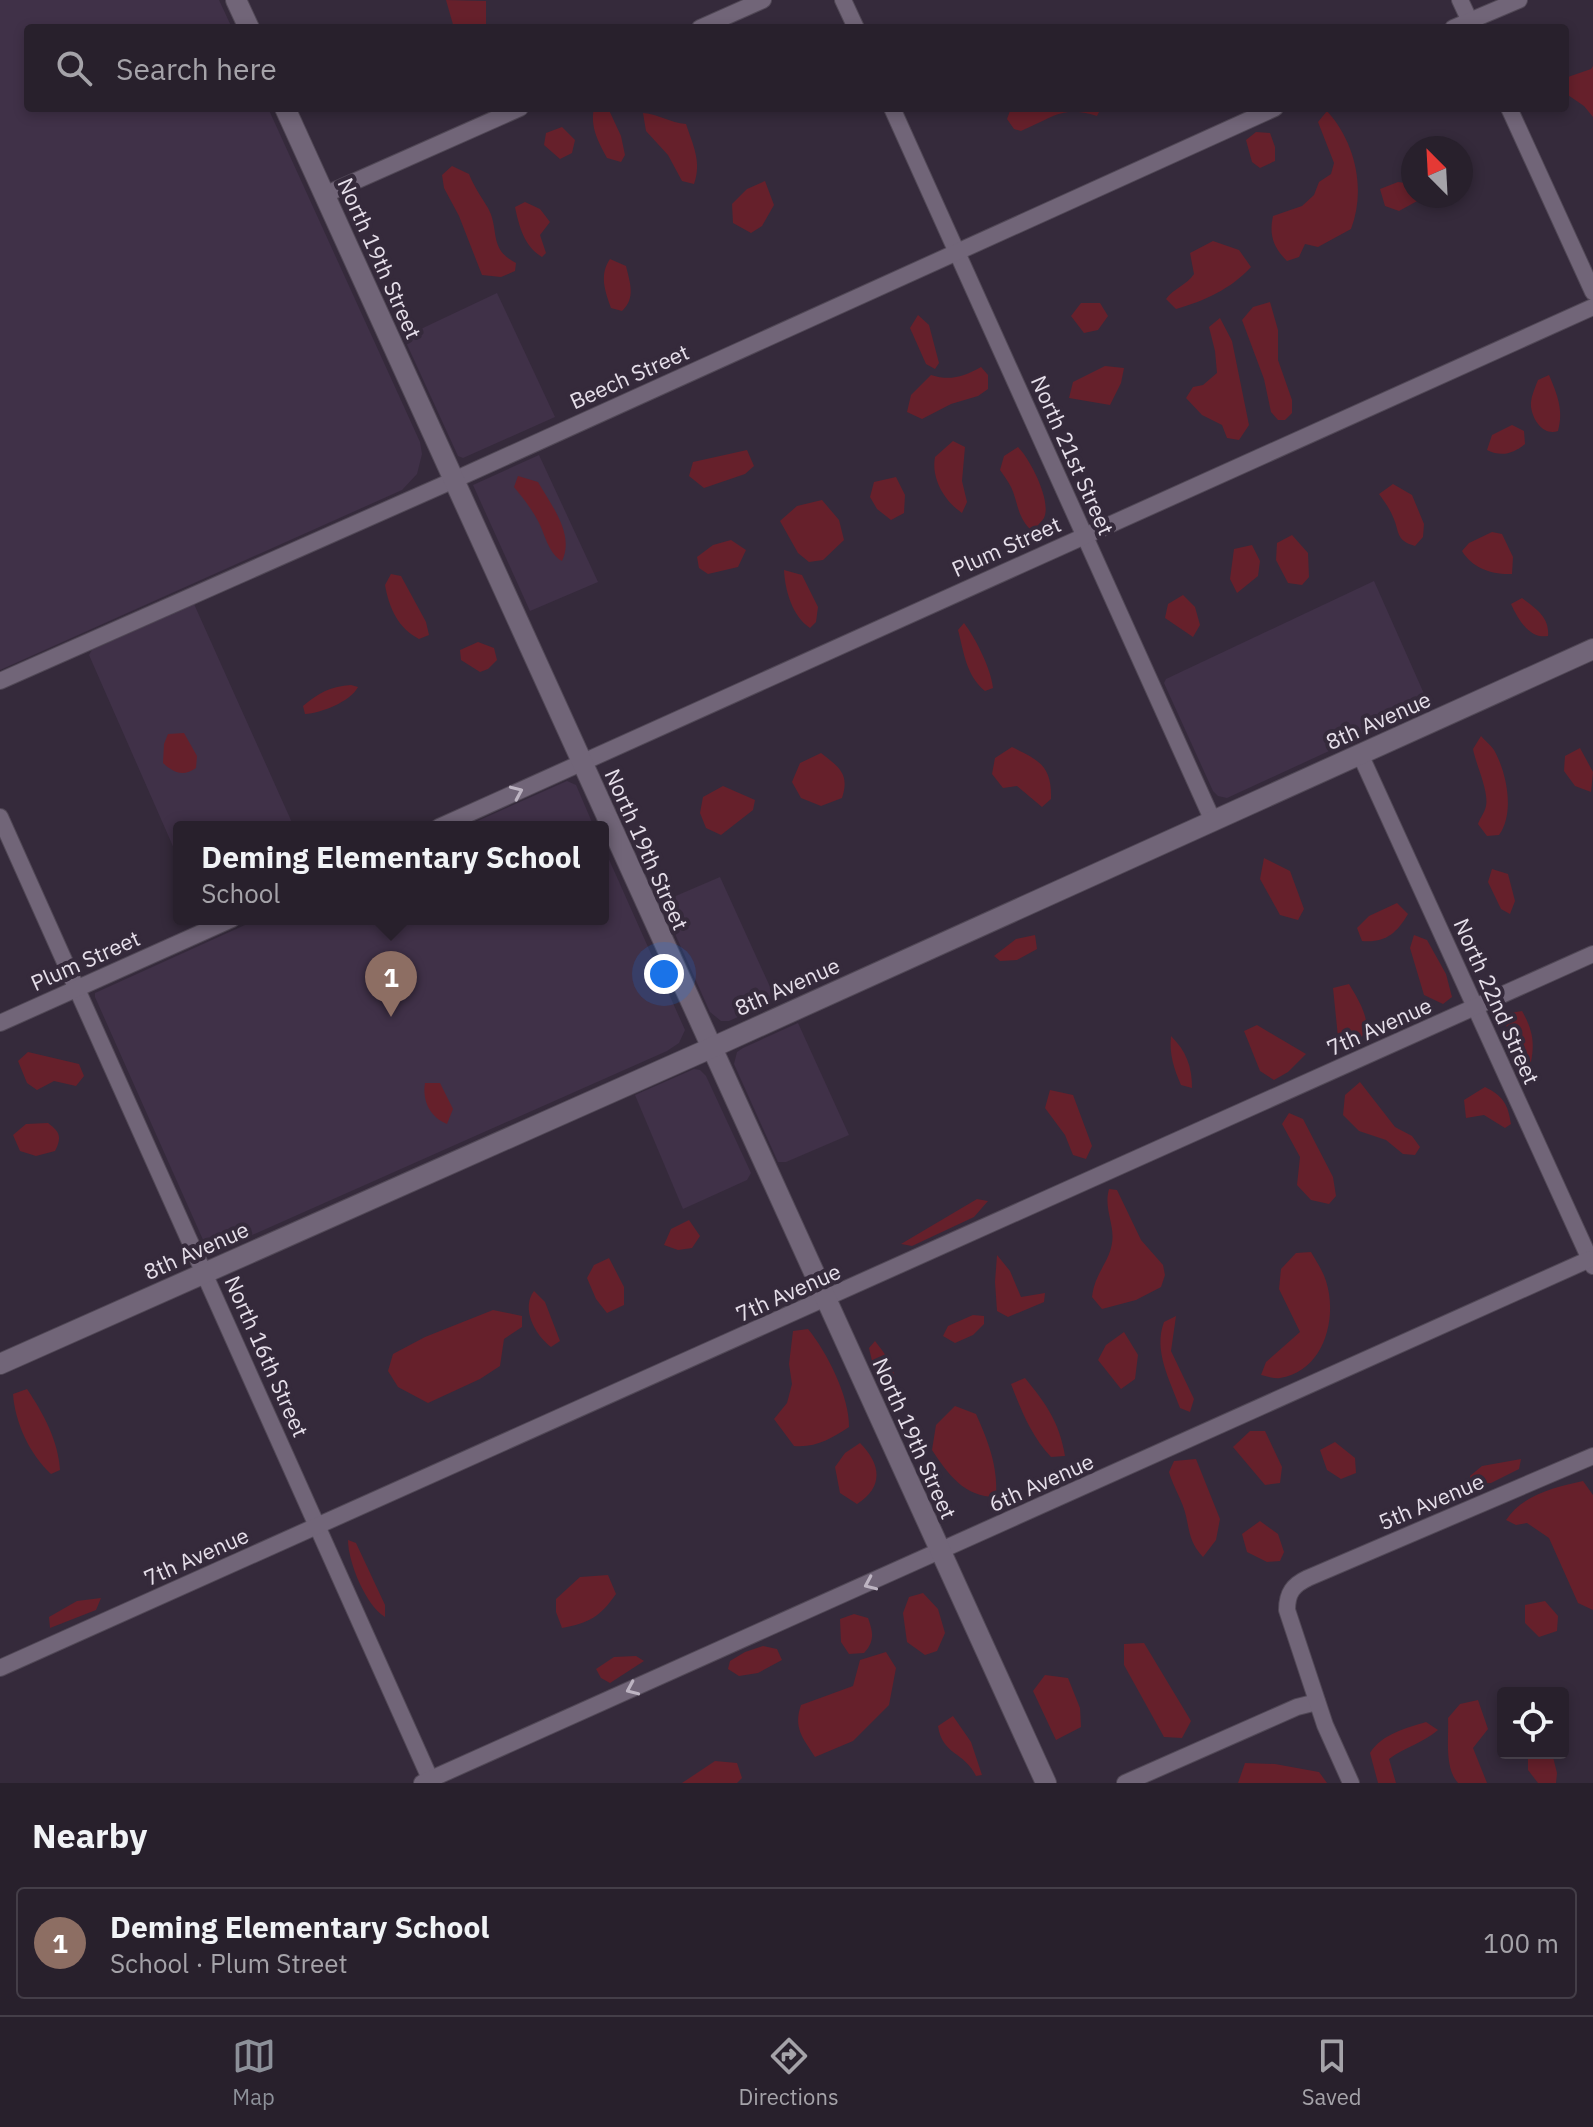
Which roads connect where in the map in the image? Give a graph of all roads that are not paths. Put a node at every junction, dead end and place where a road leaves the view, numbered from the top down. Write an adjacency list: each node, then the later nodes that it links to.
1 (236, 0): 6 (street)
2 (763, 0): 7 (street)
3 (843, 0): 8 (street)
4 (1460, 0): 9 (street)
5 (1519, 0): 10 (street)
6 (247, 24)
7 (709, 24)
8 (854, 24)
9 (1472, 24)
10 (1474, 24)
11 (287, 112): 16 (street, North 19th Street)
12 (511, 112): 16 (street)
13 (894, 112): 17 (street, North 21st Street)
14 (1266, 112): 17 (street, Beech Street)
15 (1511, 112): 18 (street)
16 (324, 195): 20 (street, North 19th Street)
17 (957, 252): 20 (street, Beech Street); 21 (street, North 21st Street)
18 (1593, 292)
19 (1593, 307): 21 (street, Plum Street)
20 (454, 480): 23 (street, Beech Street); 25 (street, North 19th Street)
21 (1085, 534): 25 (street, Plum Street); 29 (street, North 21st Street)
22 (1593, 649): 24 (street, 8th Avenue)
23 (0, 681)
24 (1360, 754): 29 (street, 8th Avenue); 34 (street, North 22nd Street)
25 (582, 763): 27 (street, Plum Street, one-way to 25); 28 (street, North 19th Street)
26 (0, 817): 33 (street, North 16th Street)
27 (453, 821)
28 (608, 821)
29 (1213, 821): 36 (street, 8th Avenue)
30 (609, 823): 36 (street, North 19th Street)
31 (219, 925): 33 (street, Plum Street)
32 (1593, 954): 34 (street, 7th Avenue)
33 (78, 988): 35 (street, Plum Street); 38 (street, North 16th Street)
34 (1475, 1007): 37 (street, North 22nd Street); 39 (street, 7th Avenue)
35 (0, 1023)
36 (711, 1048): 38 (street, 8th Avenue); 39 (street, North 19th Street)
37 (1592, 1262): 43 (street, 6th Avenue)
38 (205, 1272): 40 (street, 8th Avenue); 42 (street, North 16th Street)
39 (826, 1299): 42 (street, 7th Avenue); 43 (street, North 19th Street)
40 (0, 1364)
41 (1593, 1456): 45 (street, 5th Avenue)
42 (318, 1526): 44 (street, 7th Avenue); 46 (street, North 16th Street)
43 (941, 1552): 46 (street, 6th Avenue, one-way to 46); 47 (street, North 19th Street)
44 (0, 1668)
45 (1317, 1702): 48 (street); 49 (street)
46 (428, 1782)
47 (1046, 1783)
48 (1125, 1783)
49 (1351, 1783)

